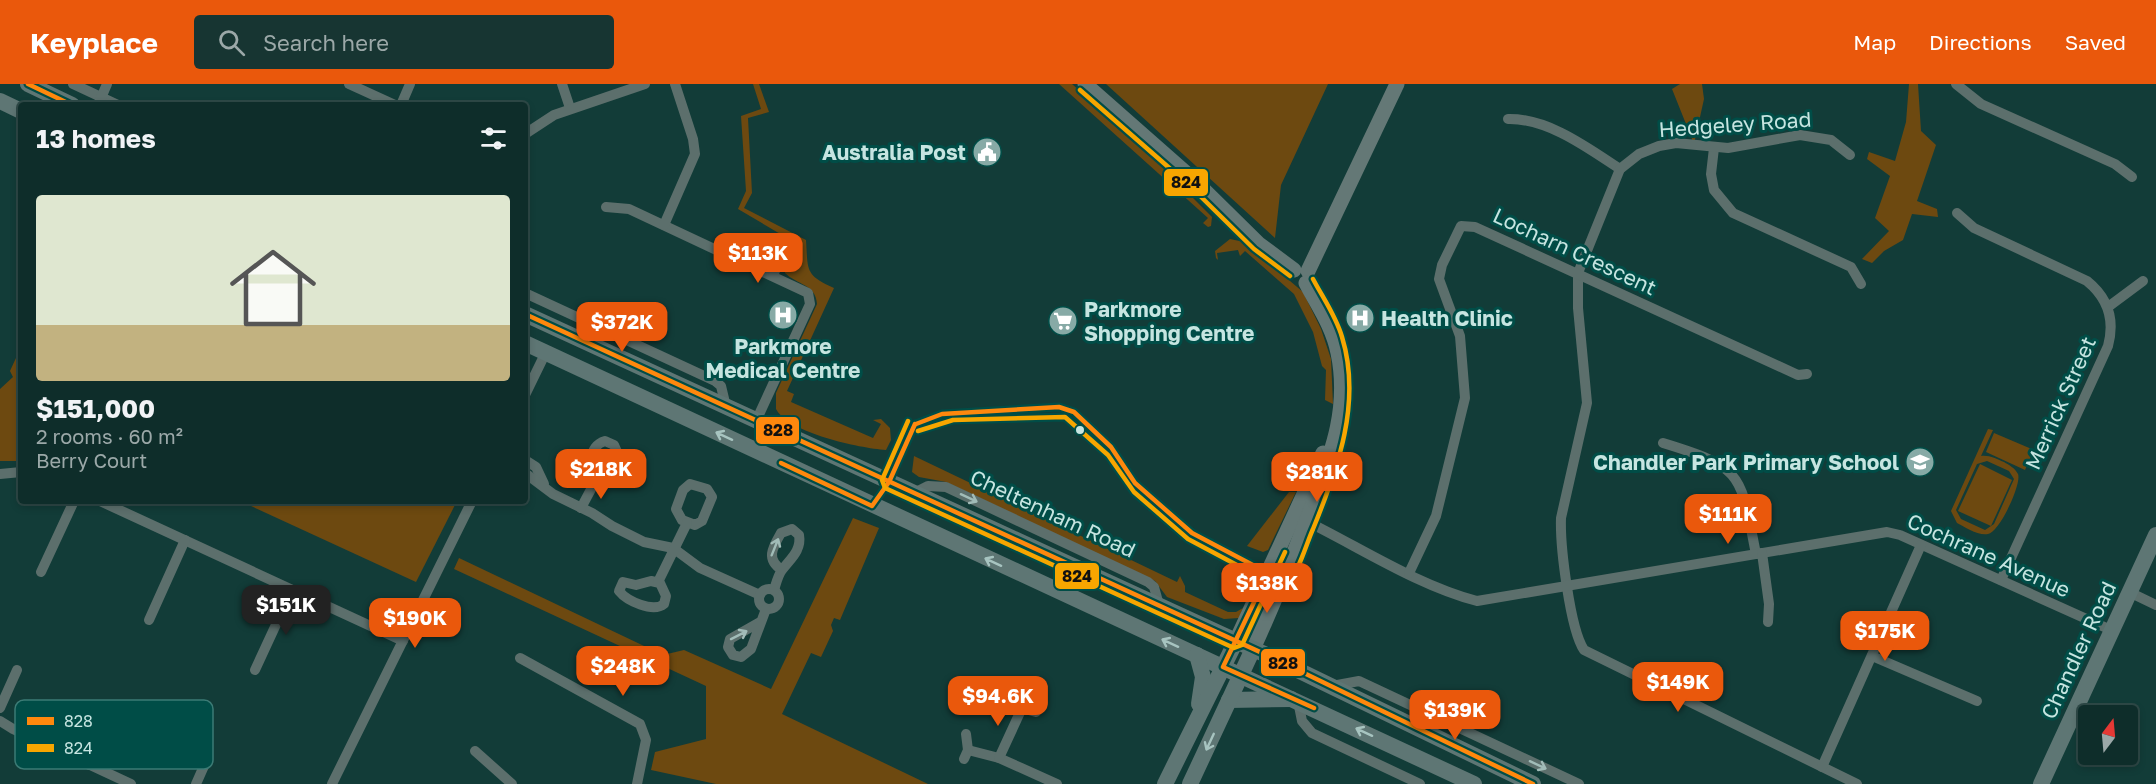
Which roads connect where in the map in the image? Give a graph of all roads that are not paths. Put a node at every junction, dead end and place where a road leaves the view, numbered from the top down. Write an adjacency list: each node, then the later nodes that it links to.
1 (28, 84): 14 (main road)
2 (73, 84): 13 (street)
3 (107, 84): 13 (street)
4 (349, 84): 15 (street)
5 (410, 84): 16 (street)
6 (562, 84): 17 (street)
7 (645, 84): 17 (street)
8 (675, 84): 27 (street)
9 (1085, 84): 31 (main road)
10 (1397, 84): 31 (main road)
11 (1956, 84): 24 (street)
12 (0, 101): 18 (main road)
13 (100, 101)
14 (66, 102)
15 (388, 102)
16 (402, 102)
17 (570, 108): 20 (street)
18 (18, 110)
19 (1508, 119): 23 (street)
20 (528, 132)
21 (1714, 148): 22 (street, Hedgeley Road); 23 (street, Hedgeley Road); 33 (street)
22 (1850, 155)
23 (1620, 169): 29 (street)
24 (2132, 177)
25 (606, 207): 27 (street)
26 (1958, 213): 35 (street)
27 (664, 225): 30 (street)
28 (789, 242): 30 (street)
29 (1578, 273): 40 (street, Locharn Crescent); 67 (street, Locharn Crescent); 72 (street)
30 (773, 275): 43 (street)
31 (1302, 275): 58 (main road)
32 (2143, 281): 35 (street)
33 (1862, 284)
34 (528, 294): 42 (street)
35 (2108, 307): 69 (street, Merrick Street)
36 (528, 315): 37 (main road, Cheltenham Road)
37 (557, 329): 39 (main road); 42 (main road, Cheltenham Road)
38 (528, 344): 39 (main road)
39 (546, 352): 41 (street); 55 (main road, one-way to 39)
40 (1807, 374)
41 (528, 389)
42 (726, 407): 43 (main road, Cheltenham Road)
43 (756, 421): 50 (main road, Cheltenham Road)
44 (1663, 443): 63 (street)
45 (528, 462): 51 (street)
46 (18, 472): 47 (street)
47 (0, 474)
48 (528, 475): 51 (street)
49 (597, 478): 56 (street)
50 (884, 480): 55 (main road); 85 (main road, Cheltenham Road, one-way to 85)
51 (546, 487): 56 (street)
52 (73, 504): 66 (street)
53 (107, 504): 60 (street)
54 (471, 504): 84 (street)
55 (872, 506): 87 (main road, one-way to 55)
56 (581, 508): 62 (street)
57 (687, 523): 62 (street)
58 (1301, 523): 64 (main road); 67 (street, Cochrane Avenue); 68 (main road)
59 (2156, 535): 75 (main road, Chandler Road)
60 (185, 540): 73 (street); 80 (street)
61 (1921, 545): 63 (street, Cochrane Avenue); 69 (street, Cochrane Avenue); 88 (street)
62 (674, 549): 70 (street); 76 (street)
63 (1759, 554): 72 (street, Cochrane Avenue); 82 (street)
64 (1269, 569): 68 (main road); 85 (main road)
65 (782, 570): 74 (street)
66 (41, 572)
67 (1409, 573): 72 (street, Cochrane Avenue)
68 (1285, 576): 86 (main road)
69 (2001, 580): 83 (street, Cochrane Avenue)
70 (658, 582): 71 (street); 77 (street)
71 (638, 585): 77 (street); 77 (street)
72 (1569, 587): 106 (street)
73 (292, 590): 84 (street); 92 (street)
74 (774, 590): 76 (street); 79 (street)
75 (2129, 592): 78 (street); 83 (main road, Chandler Road)
76 (760, 595): 79 (street)
77 (635, 600)
78 (2156, 605)
79 (766, 609): 81 (street)
80 (149, 620)
81 (760, 622)
82 (1767, 622)
83 (2112, 630): 122 (main road, Chandler Road)
84 (403, 641): 111 (street)
85 (1236, 641): 86 (main road, Cheltenham Road); 90 (main road)
86 (1253, 649): 93 (main road); 94 (main road, Cheltenham Road)
87 (1197, 655): 90 (main road); 102 (main road)
88 (1872, 656): 97 (street); 106 (street)
89 (520, 658): 113 (street)
90 (1223, 667): 93 (main road); 102 (main road)
91 (17, 670): 98 (street)
92 (255, 670)
93 (1241, 674): 95 (main road); 96 (main road)
94 (1332, 686): 119 (main road, Cheltenham Road); 120 (street, one-way to 120)
95 (1229, 700): 96 (main road); 116 (main road, one-way to 116)
96 (1297, 700): 117 (street); 118 (main road, one-way to 96)
97 (1977, 701)
98 (0, 708)
99 (1036, 712): 105 (street)
100 (0, 721): 101 (street)
101 (15, 730)
102 (1191, 731): 115 (main road)
103 (966, 734): 105 (street)
104 (475, 751): 112 (street)
105 (999, 758): 114 (street)
106 (1822, 767): 121 (street)
107 (98, 769): 109 (street)
108 (203, 769): 110 (street)
109 (131, 784)
110 (196, 784)
111 (332, 784)
112 (512, 784)
113 (637, 784)
114 (1057, 784)
115 (1165, 784)
116 (1191, 784)
117 (1420, 784)
118 (1474, 784)
119 (1533, 784)
120 (1579, 784)
121 (1857, 784)
122 (2041, 784)

